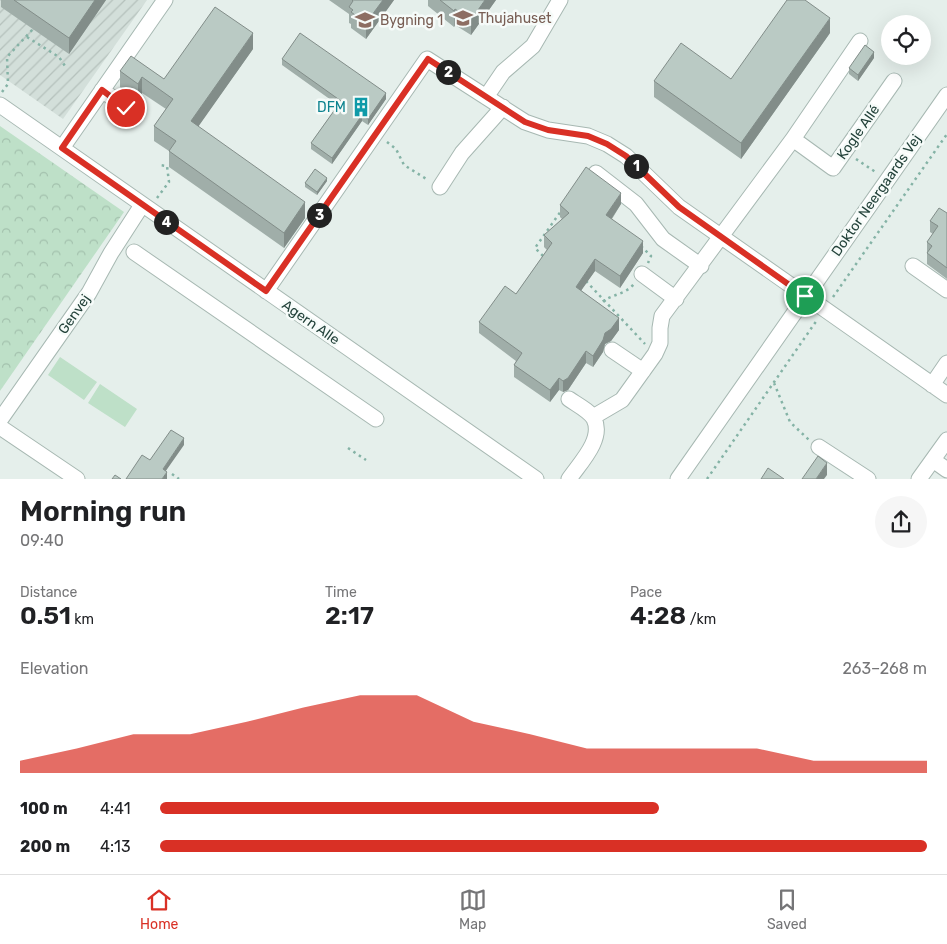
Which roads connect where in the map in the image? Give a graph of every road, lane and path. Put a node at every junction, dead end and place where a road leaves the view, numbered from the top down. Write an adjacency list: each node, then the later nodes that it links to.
1 (165, 0): 8 (street)
2 (560, 0): 11 (street)
3 (33, 29): 4 (path)
4 (27, 37): 6 (path); 10 (path)
5 (860, 41): 16 (street)
6 (65, 66)
7 (894, 81): 16 (street, Kogle Allé)
8 (102, 90): 14 (street); 17 (street)
9 (947, 95): 32 (street, Doktor Neergaards Vej)
10 (0, 96)
11 (486, 97): 13 (street); 15 (street)
12 (0, 106): 17 (street, Agern Alle)
13 (503, 107): 20 (street); 23 (street)
14 (126, 108)
15 (375, 134): 20 (path); 31 (street)
16 (793, 139): 23 (street)
17 (62, 148): 22 (street, Agern Alle)
18 (159, 165): 22 (path)
19 (596, 173): 26 (street)
20 (440, 187)
21 (567, 203): 25 (path)
22 (146, 207): 31 (street, Agern Alle); 44 (street, Genvej)
23 (722, 238): 26 (street); 32 (street)
24 (134, 252): 43 (street)
25 (544, 258)
26 (701, 266): 33 (street)
27 (913, 266): 30 (street)
28 (642, 274): 33 (street)
29 (584, 279): 35 (path)
30 (947, 290)
31 (266, 291): 55 (street, Agern Alle)
32 (805, 296): 39 (street); 57 (street, Doktor Neergaards Vej)
33 (676, 299): 35 (street)
34 (612, 350): 37 (street)
35 (655, 354): 37 (street)
36 (947, 363): 39 (street)
37 (643, 372): 42 (street)
38 (774, 383): 47 (path)
39 (932, 385): 40 (street)
40 (947, 395)
41 (569, 399): 42 (street)
42 (593, 417): 56 (street)
43 (376, 418)
44 (0, 420)
45 (0, 427): 53 (street)
46 (947, 440): 50 (street)
47 (819, 447): 58 (street)
48 (348, 448): 49 (path)
49 (366, 460)
50 (933, 460): 51 (street); 59 (street)
51 (947, 470)
52 (172, 474): 54 (path)
53 (77, 479)
54 (179, 479)
55 (536, 479)
56 (569, 479)
57 (678, 479)
58 (868, 479)
59 (919, 479)

